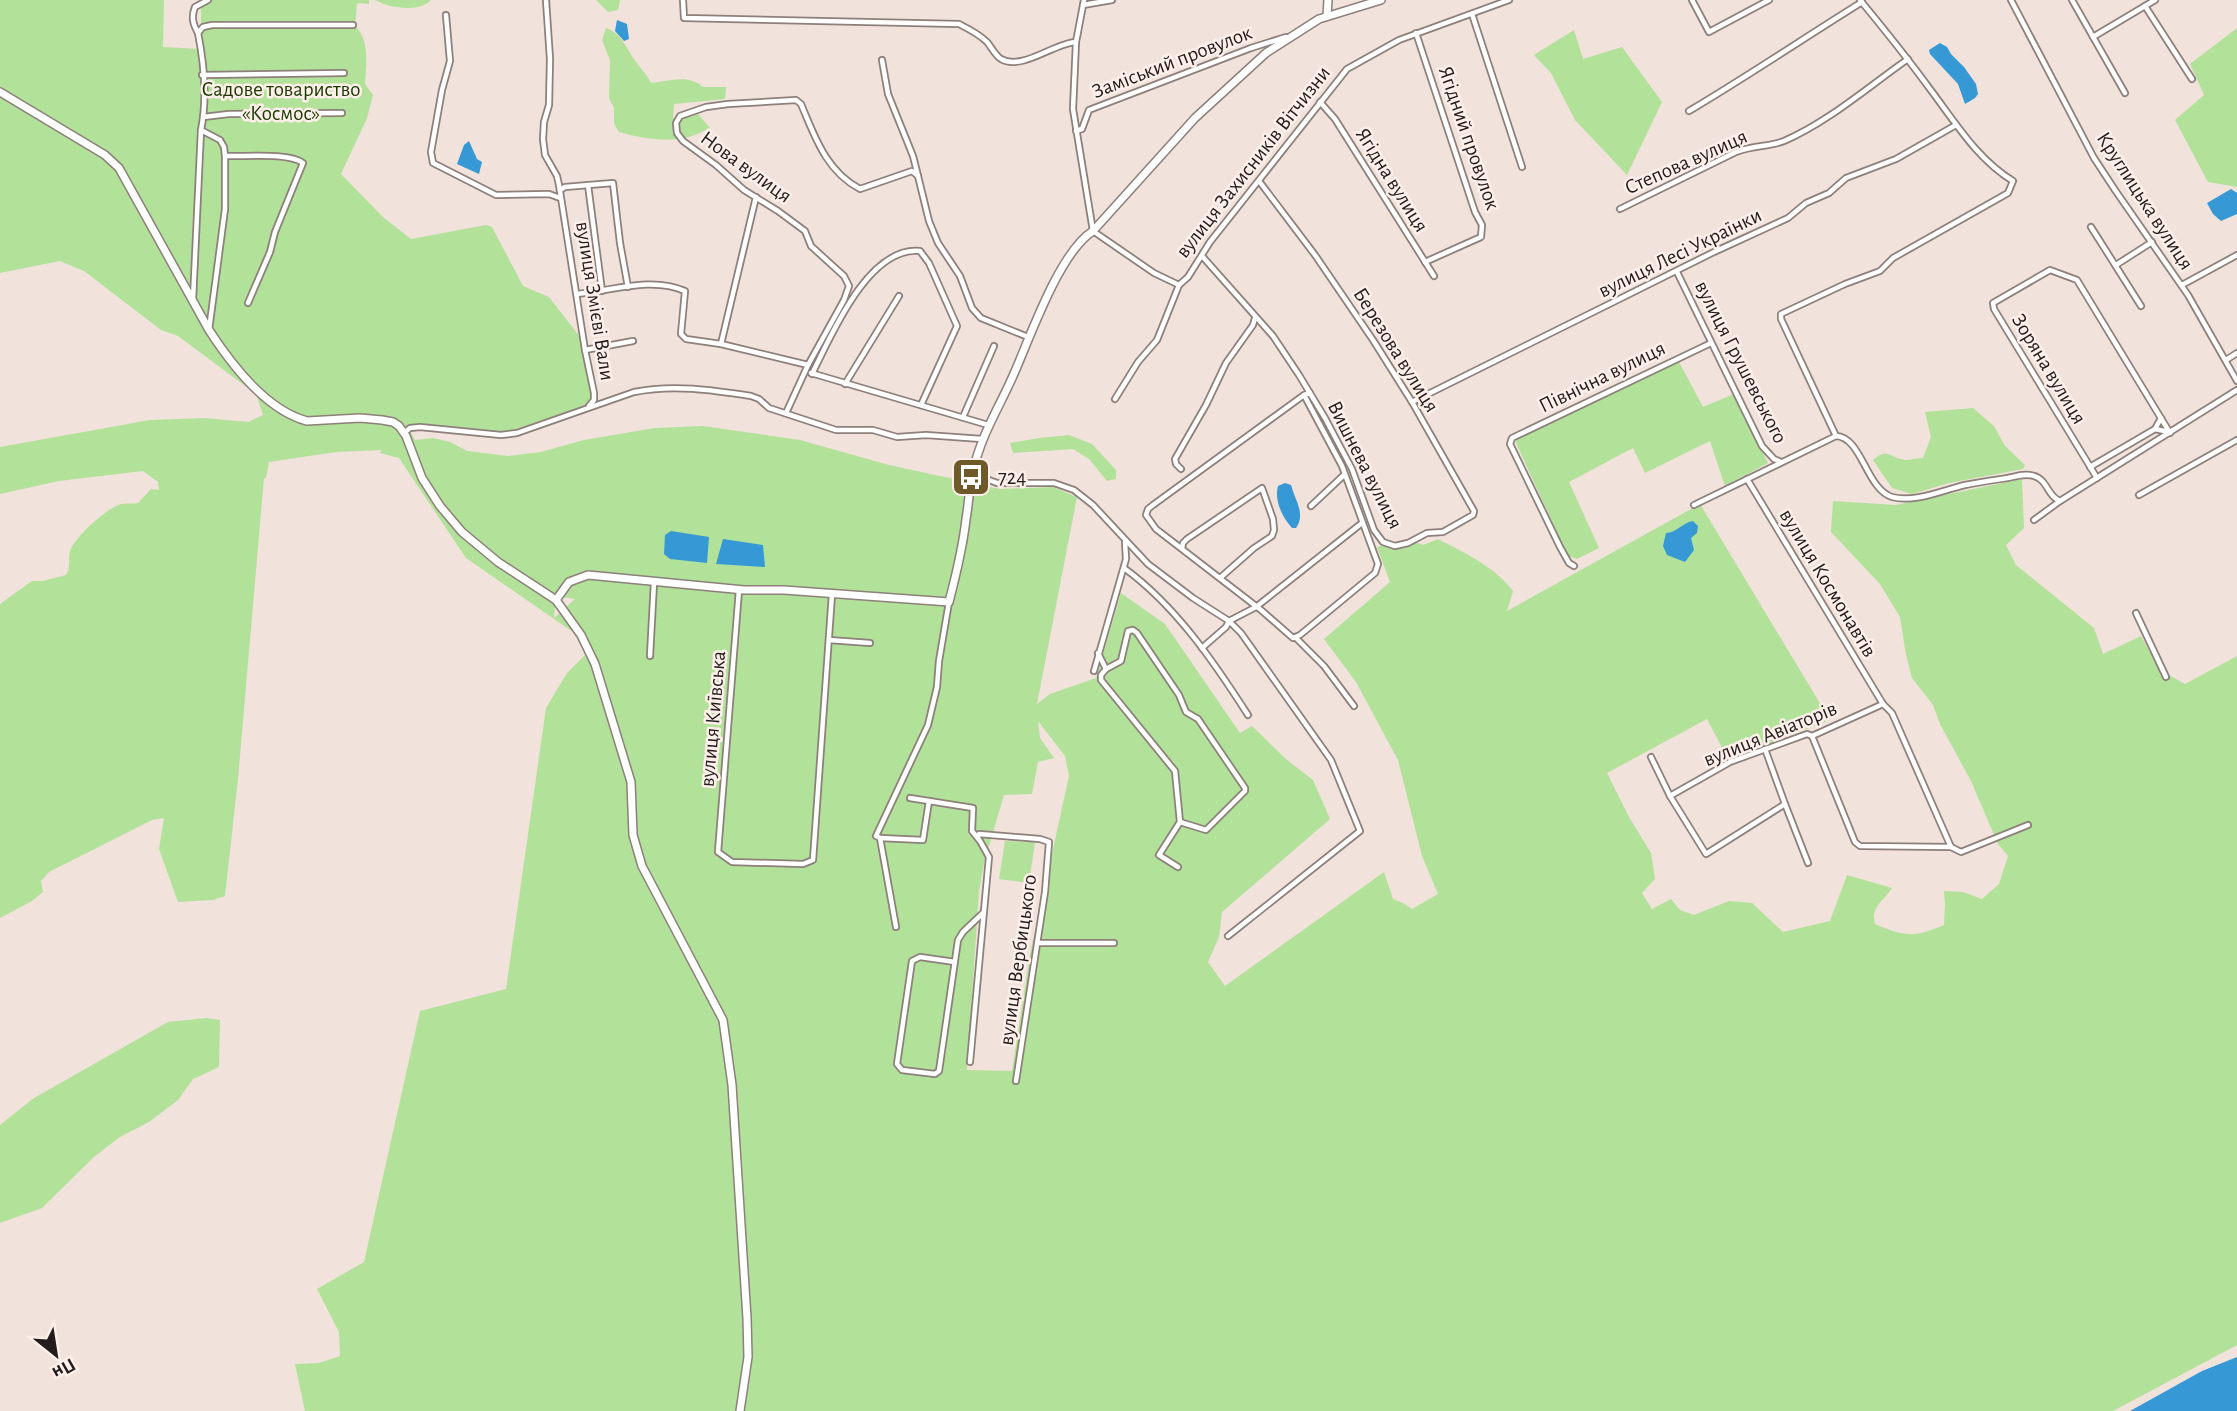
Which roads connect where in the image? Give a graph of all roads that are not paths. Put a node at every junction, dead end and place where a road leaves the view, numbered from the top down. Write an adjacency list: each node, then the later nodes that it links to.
1 (208, 0): 20 (street)
2 (546, 0): 44 (street, вулиця Змієві Вали)
3 (683, 0): 24 (street)
4 (1112, 0): 14 (street)
5 (1328, 0): 18 (street)
6 (1381, 0): 18 (street)
7 (1509, 0): 16 (street, вулиця Захисників Вітчизни)
8 (1692, 0): 9 (street)
9 (1769, 0)
10 (2011, 0): 50 (street, Круглицька вулиця)
11 (2072, 0): 23 (street)
12 (2155, 0): 15 (street)
13 (1861, 1): 25 (street); 33 (street)
14 (1083, 2): 24 (street)
15 (2145, 6): 23 (street); 29 (street)
16 (1472, 14): 21 (street, вулиця Захисників Вітчизни); 40 (street)
17 (446, 15): 46 (street, вулиця Змієві Вали)
18 (1327, 16): 22 (street)
19 (353, 25): 20 (street)
20 (198, 33): 28 (street)
21 (1416, 33): 32 (street, вулиця Захисників Вітчизни); 53 (street, Ягідний провулок)
22 (1292, 36): 38 (street, Заміський провулок); 49 (street)
23 (2093, 37): 31 (street)
24 (1076, 43): 38 (street)
25 (1908, 59): 36 (street); 47 (street, Степова вулиця)
26 (881, 60): 41 (street)
27 (344, 73): 28 (street)
28 (202, 75): 35 (street)
29 (2192, 79)
30 (0, 92): 63 (street)
31 (2125, 93)
32 (1320, 102): 42 (street, вулиця Захисників Вітчизни); 53 (street, Ягідна вулиця)
33 (1689, 111)
34 (342, 113): 35 (street)
35 (203, 117): 37 (street)
36 (1956, 125): 55 (street, вулиця Лесі Українки); 94 (street)
37 (201, 130): 39 (street); 63 (street)
38 (1076, 131): 49 (street)
39 (225, 156): 64 (street); 67 (street)
40 (1522, 167)
41 (918, 176): 45 (street, Нова вулиця); 68 (street)
42 (1259, 181): 52 (street, вулиця Захисників Вітчизни); 84 (street, Березова вулиця)
43 (588, 185): 44 (street); 59 (street); 60 (street)
44 (560, 190): 46 (street, вулиця Змієві Вали)
45 (756, 197): 71 (street); 76 (street, Нова вулиця)
46 (561, 199): 61 (street, вулиця Змієві Вали)
47 (1620, 209)
48 (2091, 227): 54 (street)
49 (1093, 231): 57 (street, вулиця Захисників Вітчизни); 68 (street)
50 (2152, 242): 54 (street); 58 (street, Круглицька вулиця)
51 (2237, 255): 58 (street)
52 (1202, 256): 57 (street, вулиця Захисників Вітчизни); 66 (street, Вишнева вулиця)
53 (1425, 262): 56 (street, Ягідна вулиця)
54 (2116, 265): 65 (street)
55 (1677, 272): 70 (street, вулиця Грушевського); 84 (street, вулиця Лесі Українки)
56 (1434, 276)
57 (1179, 285): 83 (street, вулиця Захисників Вітчизни)
58 (2182, 285): 75 (street, Круглицька вулиця)
59 (628, 287): 60 (street); 71 (street)
60 (602, 291): 61 (street)
61 (577, 294): 73 (street, вулиця Змієві Вали)
62 (899, 296): 80 (street)
63 (192, 301): 67 (street)
64 (248, 303)
65 (2141, 306)
66 (1255, 318): 82 (street, Вишнева вулиця); 99 (street)
67 (209, 331): 92 (street)
68 (1028, 338): 90 (street)
69 (633, 341): 73 (street)
70 (1711, 343): 97 (street, вулиця Грушевського); 113 (street, Північна вулиця)
71 (721, 344): 76 (street)
72 (994, 346): 88 (street)
73 (585, 350): 86 (street, вулиця Змієві Вали)
74 (2237, 352): 75 (street)
75 (2226, 360): 79 (street, Круглицька вулиця)
76 (808, 365): 77 (street)
77 (805, 372): 78 (street); 87 (street)
78 (812, 374): 80 (street); 85 (street)
79 (2237, 381)
80 (845, 384): 85 (street)
81 (2237, 390): 93 (street)
82 (1307, 394): 101 (street); 110 (street, Вишнева вулиця); 112 (street)
83 (1115, 399)
84 (1412, 402): 110 (street, Березова вулиця)
85 (921, 405): 88 (street)
86 (589, 406): 87 (street); 92 (street)
87 (786, 412): 95 (street)
88 (963, 417): 90 (street)
89 (2161, 418): 91 (street); 93 (street, Зоряна вулиця); 98 (street, Зоряна вулиця)
90 (988, 425): 95 (street)
91 (2155, 429): 93 (street); 98 (street)
92 (404, 433): 119 (street)
93 (2170, 433): 102 (street)
94 (1836, 436): 97 (street); 105 (street)
95 (982, 439): 100 (street)
96 (2237, 440): 104 (street)
97 (1781, 462): 103 (street)
98 (2090, 467): 102 (street, Зоряна вулиця)
99 (1181, 468)
100 (972, 474): 111 (street); 120 (street)
101 (1344, 475): 107 (street); 109 (street)
102 (2097, 478): 105 (street)
103 (1746, 479): 106 (street); 133 (street, вулиця Космонавтів)
104 (2139, 495)
105 (2060, 501): 108 (street)
106 (1694, 505)
107 (1311, 506)
108 (2034, 520)
109 (1362, 523): 121 (street); 124 (street)
110 (1443, 532)
111 (1125, 541): 114 (street); 123 (street)
112 (1182, 549): 115 (street); 115 (street)
113 (1574, 566)
114 (1124, 568): 127 (street); 128 (street)
115 (1220, 578): 121 (street)
116 (654, 581): 117 (street); 119 (street); 129 (street)
117 (740, 589): 118 (street); 125 (street, вулиця Київська)
118 (832, 593): 120 (street); 125 (street)
119 (556, 600): 158 (street)
120 (949, 602): 146 (street)
121 (1256, 607): 123 (street); 124 (street)
122 (2136, 613): 132 (street)
123 (1229, 621): 127 (street); 152 (street)
124 (1296, 638): 134 (street)
125 (829, 640): 126 (street)
126 (870, 643)
127 (1202, 648): 135 (street)
128 (1098, 653): 130 (street); 131 (street)
129 (650, 656)
130 (1106, 669): 143 (street); 143 (street)
131 (1094, 671)
132 (2166, 677)
133 (1883, 704): 136 (street, вулиця Авіаторів); 147 (street, вулиця Космонавтів)
134 (1354, 706)
135 (1248, 715)
136 (1812, 736): 137 (street, вулиця Авіаторів); 147 (street)
137 (1765, 750): 139 (street, вулиця Авіаторів); 142 (street)
138 (1651, 757): 139 (street)
139 (1670, 796): 142 (street)
140 (910, 799): 141 (street)
141 (929, 801): 145 (street); 146 (street)
142 (1785, 804): 148 (street)
143 (1180, 821): 149 (street)
144 (2028, 825): 147 (street)
145 (978, 837): 150 (street); 153 (street, вулиця Вербицького)
146 (880, 838): 151 (street)
147 (1951, 847)
148 (1808, 863)
149 (1178, 867)
150 (983, 913): 155 (street); 156 (street)
151 (896, 927)
152 (1228, 936)
153 (1037, 943): 154 (street); 157 (street, вулиця Вербицького)
154 (1114, 943)
155 (955, 962): 155 (street)
156 (970, 1062)
157 (1016, 1081)
158 (740, 1411)

